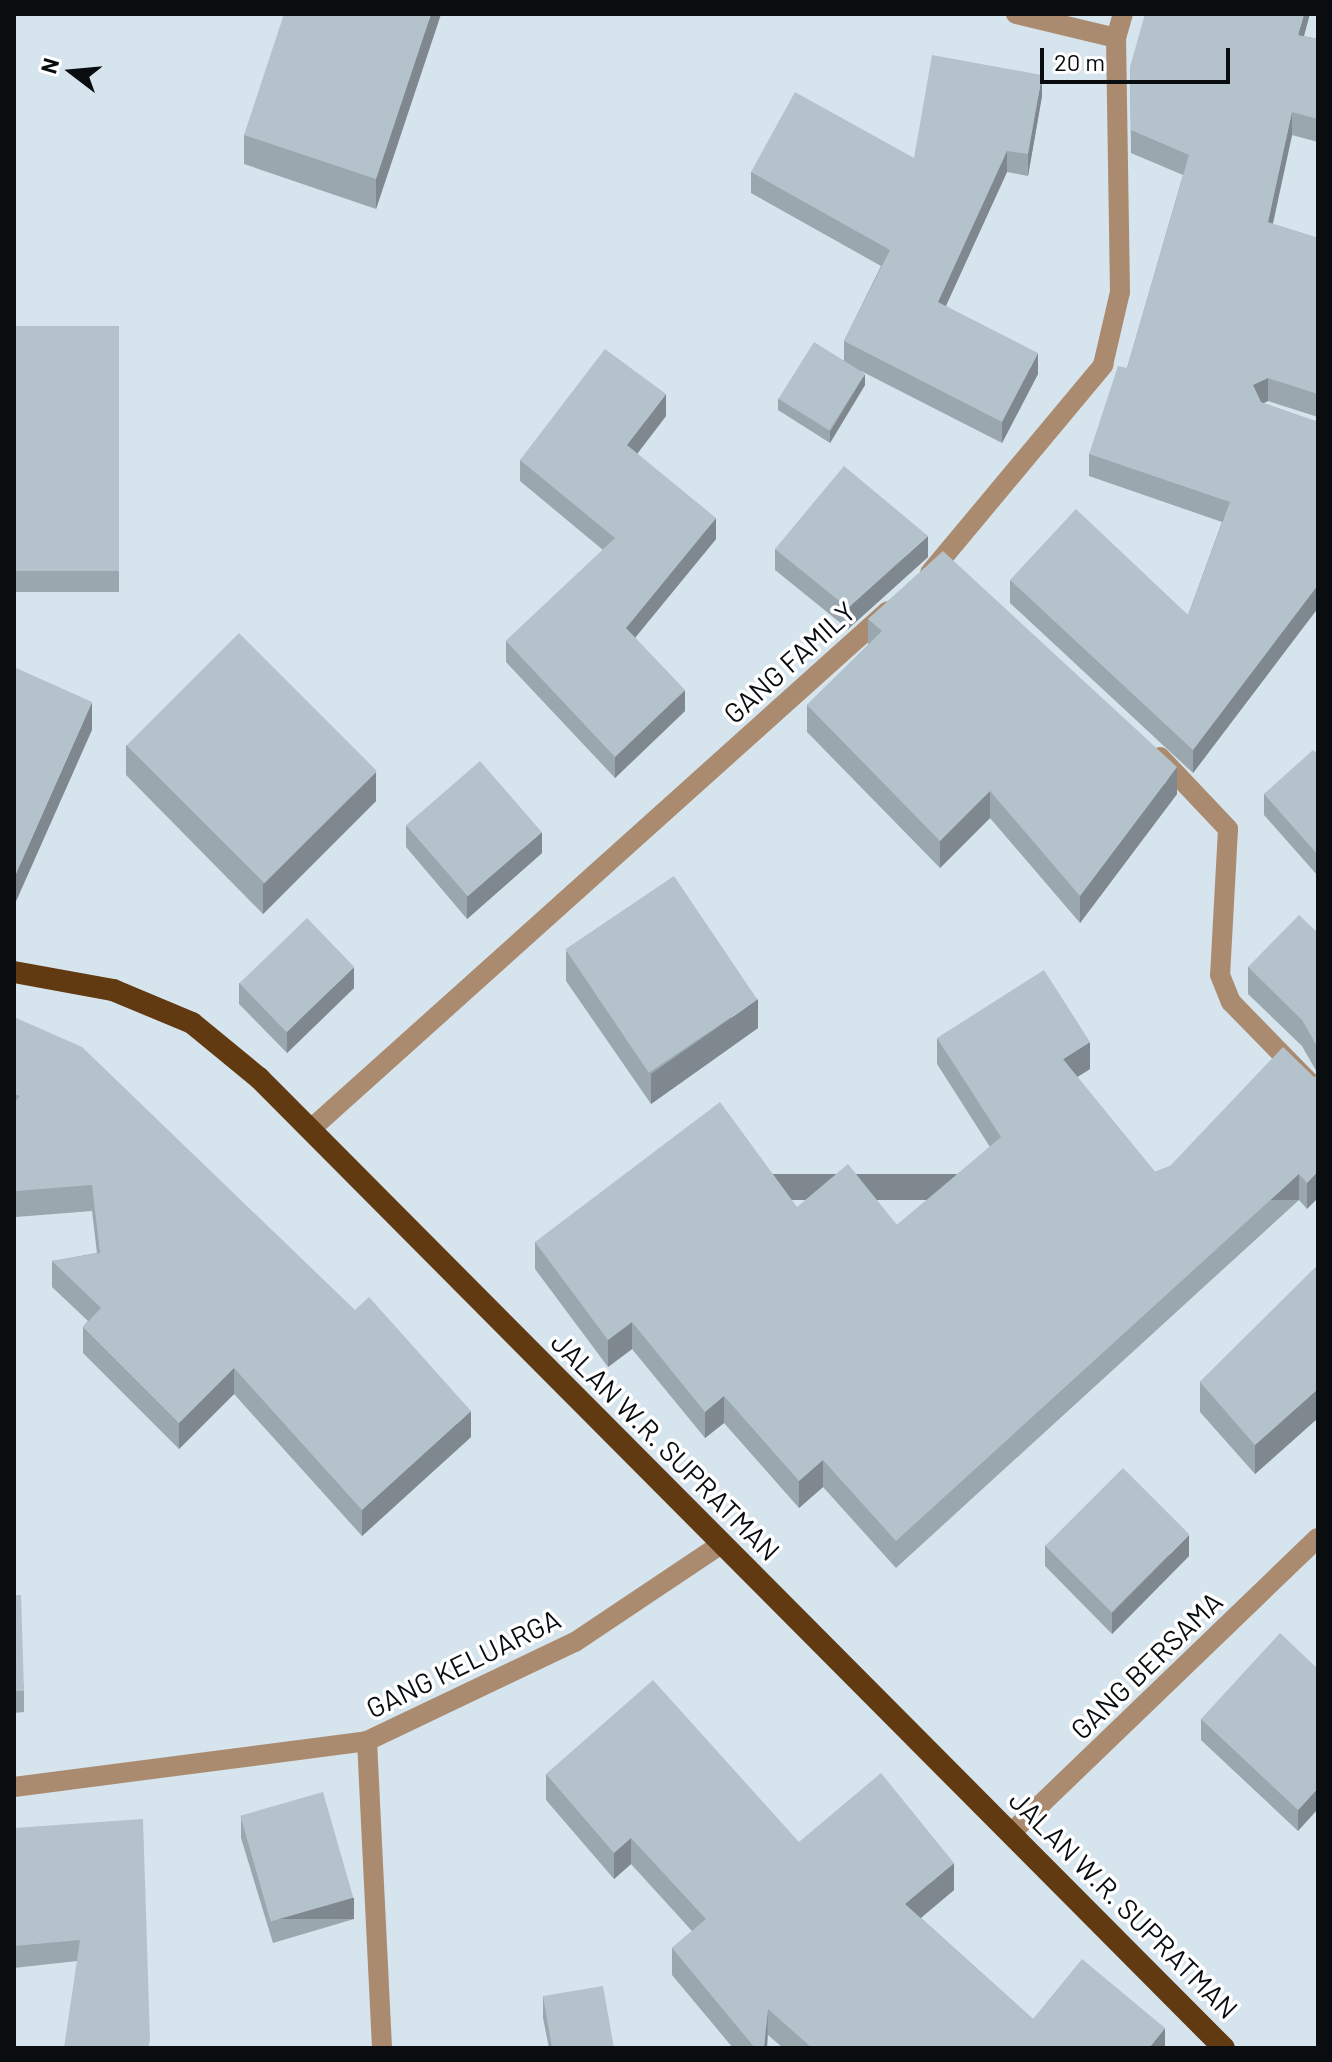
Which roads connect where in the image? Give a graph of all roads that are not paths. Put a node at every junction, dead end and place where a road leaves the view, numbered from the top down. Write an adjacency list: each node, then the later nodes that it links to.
1 (1016, 14): 3 (street)
2 (1123, 14): 3 (street, GANG FAMILY)
3 (1116, 38): 7 (street, GANG FAMILY)
4 (1149, 745): 6 (street)
5 (14, 972): 7 (highway, JALAN W.R. SUPRATMAN)
6 (1318, 1091)
7 (311, 1129): 9 (highway, JALAN W.R. SUPRATMAN)
8 (1318, 1538): 12 (street, GANG BERSAMA)
9 (720, 1545): 10 (street, GANG KELUARGA); 12 (highway, JALAN W.R. SUPRATMAN)
10 (367, 1741): 11 (street, GANG KELUARGA); 13 (street)
11 (14, 1787)
12 (1012, 1832): 14 (highway, JALAN W.R. SUPRATMAN)
13 (382, 2048)
14 (1224, 2048)

